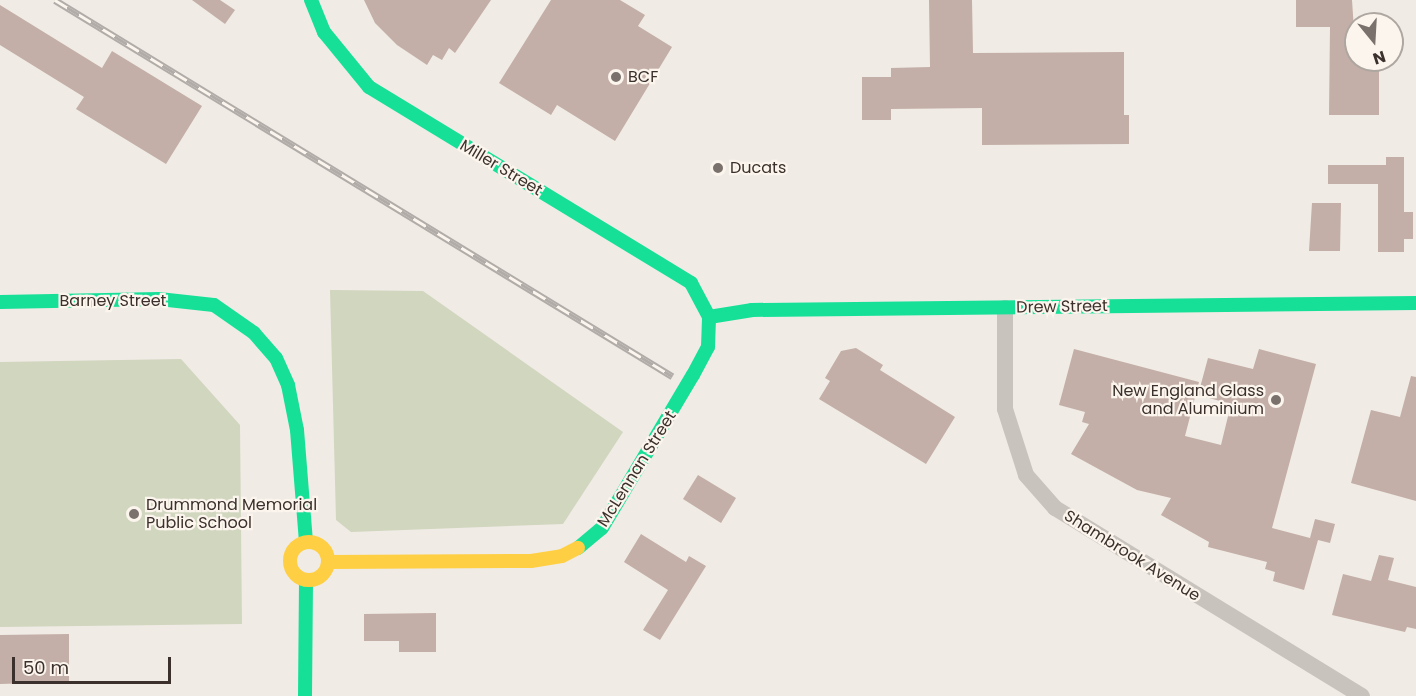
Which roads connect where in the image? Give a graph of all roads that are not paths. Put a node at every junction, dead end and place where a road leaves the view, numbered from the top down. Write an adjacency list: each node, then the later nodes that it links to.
1 (311, 0): 5 (street, Miller Street)
2 (0, 302): 6 (street, Barney Street)
3 (1416, 303): 4 (street, Drew Street)
4 (1005, 308): 5 (street, Drew Street); 10 (street, Shambrook Avenue)
5 (709, 317): 7 (street, McLennan Street)
6 (306, 542): 7 (street); 8 (street)
7 (329, 562): 8 (street)
8 (306, 580): 9 (street)
9 (305, 696)
10 (1362, 696)

